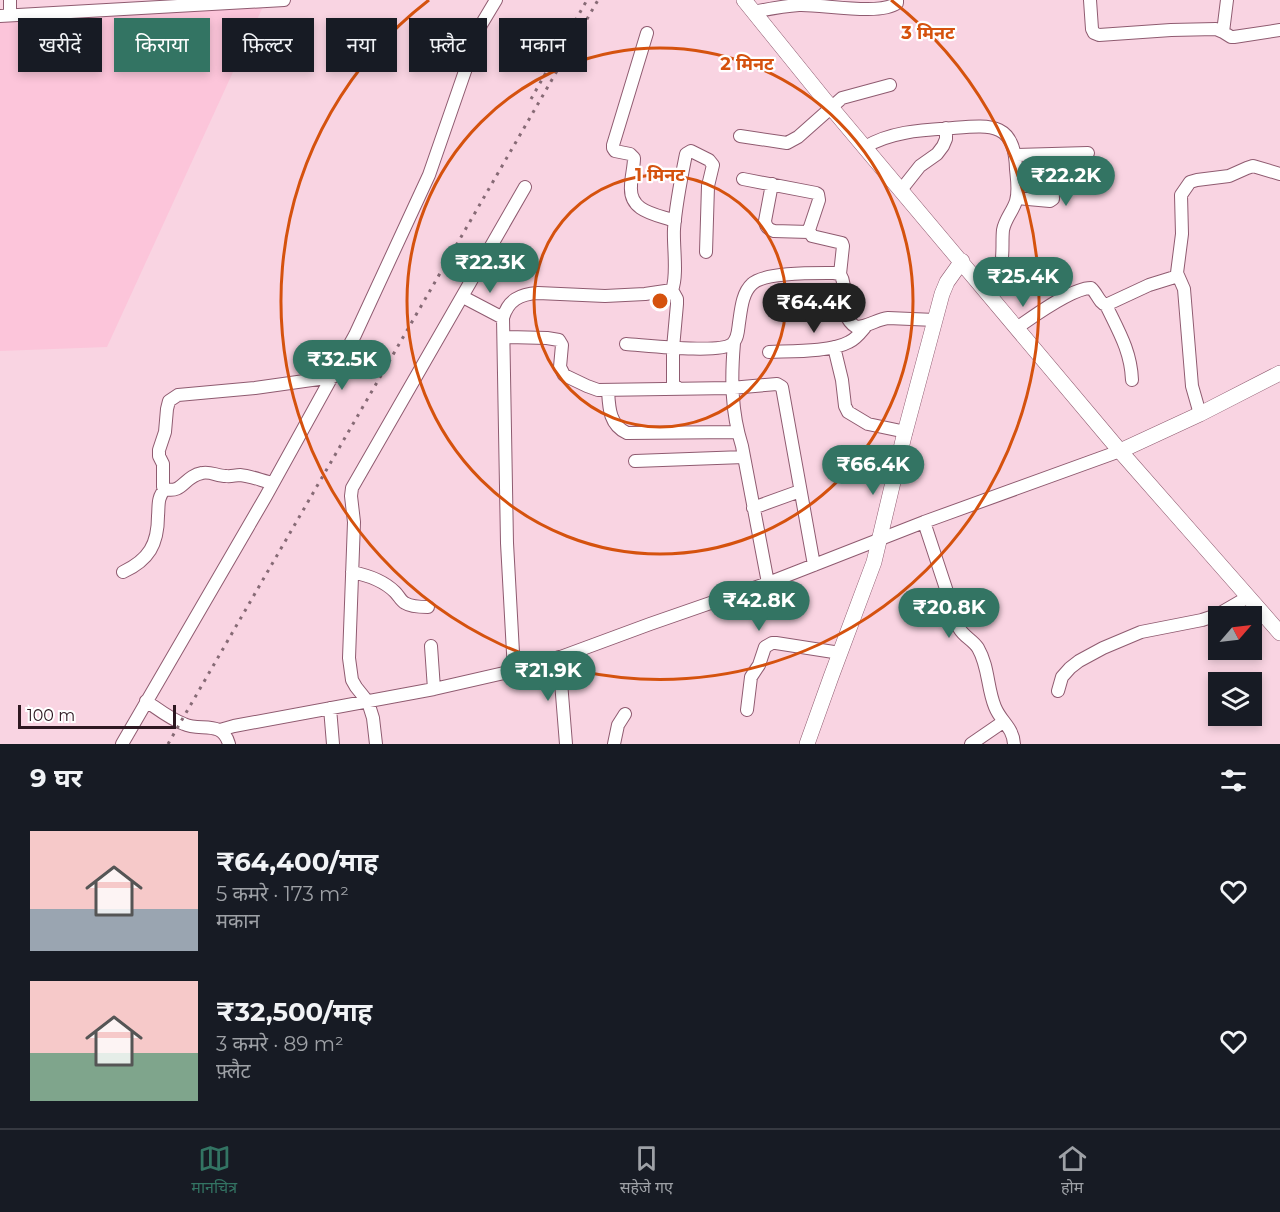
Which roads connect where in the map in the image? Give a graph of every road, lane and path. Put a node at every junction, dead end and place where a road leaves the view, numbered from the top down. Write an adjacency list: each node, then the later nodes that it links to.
1 (10, 0): 8 (street)
2 (284, 0): 8 (street)
3 (897, 0): 7 (street)
4 (1090, 0): 10 (street)
5 (1227, 0): 10 (street)
6 (491, 1): 47 (street)
7 (748, 6): 13 (street)
8 (5, 15)
9 (1280, 30): 10 (street)
10 (1223, 32)
11 (647, 33): 26 (street)
12 (890, 85): 13 (street)
13 (831, 107): 15 (street); 16 (street)
14 (946, 128): 16 (street); 18 (street); 24 (street)
15 (740, 136)
16 (865, 147): 24 (street)
17 (1088, 153): 19 (street)
18 (1016, 155): 19 (street); 25 (street)
19 (1051, 155): 25 (street)
20 (1280, 174): 31 (street)
21 (743, 179): 22 (street)
22 (772, 184): 27 (street); 27 (street)
23 (525, 187): 33 (street)
24 (901, 190): 29 (street)
25 (1017, 198): 34 (street)
26 (675, 221): 28 (street); 32 (street)
27 (809, 232): 30 (street)
28 (706, 252)
29 (962, 261): 34 (street); 37 (street)
30 (840, 274): 38 (street); 41 (street)
31 (1178, 276): 35 (street); 52 (street)
32 (672, 290): 36 (street); 44 (street)
33 (463, 297): 36 (street); 66 (street)
34 (992, 297): 39 (street)
35 (1106, 305): 39 (street); 48 (street)
36 (503, 318): 40 (street)
37 (935, 320): 38 (street); 54 (street)
38 (866, 326): 43 (street)
39 (1018, 327): 55 (street)
40 (504, 337): 51 (street); 75 (street)
41 (734, 343): 44 (street); 50 (street)
42 (626, 344): 44 (street)
43 (834, 346): 45 (street); 54 (street)
44 (673, 348): 49 (street)
45 (769, 352)
46 (1280, 373): 52 (street)
47 (333, 377): 58 (street); 59 (street)
48 (1132, 380)
49 (678, 388): 50 (street); 51 (street)
50 (731, 388): 53 (street); 60 (street)
51 (608, 390): 53 (street)
52 (1200, 414): 55 (street)
53 (737, 432): 56 (street)
54 (906, 432): 63 (street)
55 (1120, 451): 62 (street); 68 (street)
56 (744, 457): 57 (street); 61 (street)
57 (635, 461)
58 (273, 483): 59 (street); 78 (street)
59 (165, 489): 65 (street)
60 (800, 491): 61 (street); 64 (street)
61 (753, 508): 67 (street)
62 (924, 522): 63 (street); 83 (street)
63 (880, 540): 64 (street); 73 (street)
64 (814, 565): 67 (street)
65 (123, 572)
66 (352, 572): 69 (street); 79 (street)
67 (768, 584): 74 (street)
68 (1248, 597): 70 (street); 77 (street)
69 (428, 608)
70 (1273, 618): 71 (street)
71 (1280, 633)
72 (431, 646): 76 (street)
73 (840, 653): 81 (street); 91 (street)
74 (559, 657): 75 (street); 89 (street)
75 (514, 671): 76 (street)
76 (434, 689): 79 (street)
77 (1059, 691)
78 (146, 701): 84 (street); 85 (street)
79 (368, 702): 80 (street); 88 (street)
80 (330, 708): 84 (street); 87 (street)
81 (747, 710)
82 (625, 714): 90 (street)
83 (1003, 722): 92 (street); 93 (street)
84 (220, 730): 86 (street)
85 (122, 744)
86 (229, 744)
87 (333, 744)
88 (376, 744)
89 (566, 744)
90 (614, 744)
91 (807, 744)
92 (970, 744)
93 (1014, 744)

